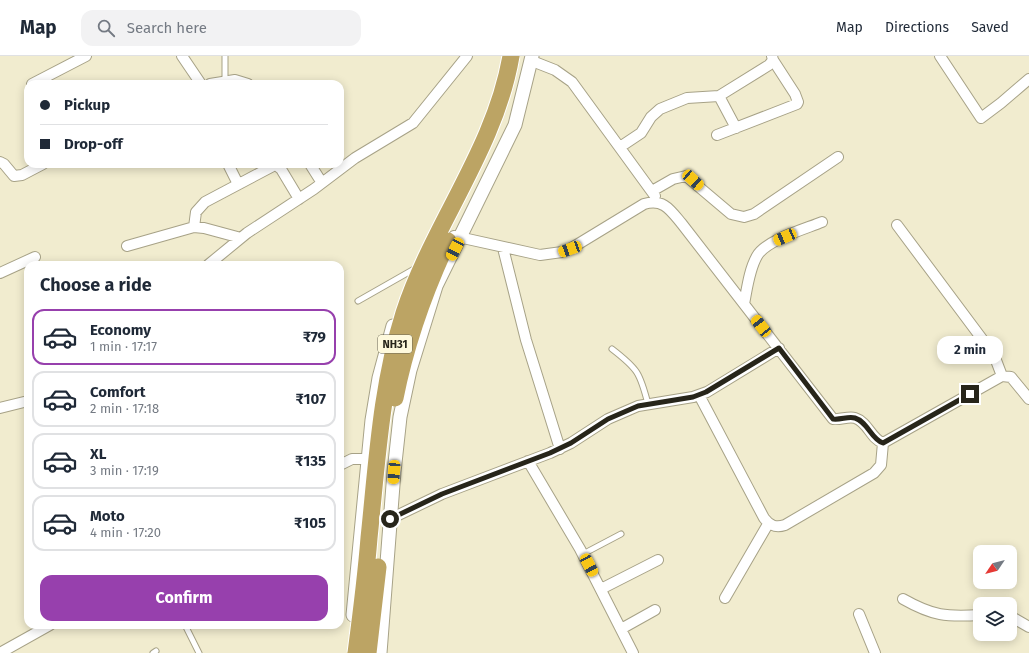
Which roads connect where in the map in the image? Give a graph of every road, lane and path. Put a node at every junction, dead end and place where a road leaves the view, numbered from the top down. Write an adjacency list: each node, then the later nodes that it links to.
1 (86, 56): 11 (street)
2 (182, 56): 12 (street)
3 (224, 56): 13 (lane)
4 (505, 56): 35 (street)
5 (511, 56): 80 (highway, NH31, bridge)
6 (940, 56): 10 (street)
7 (464, 57): 20 (street)
8 (528, 58): 17 (street); 36 (street); 81 (highway, NH31, bridge)
9 (772, 58): 14 (street); 15 (street)
10 (1029, 78)
11 (40, 80)
12 (198, 80)
13 (225, 80)
14 (719, 96): 15 (street); 17 (street)
15 (736, 128): 16 (street)
16 (717, 135)
17 (620, 147): 29 (street)
18 (838, 157): 29 (street)
19 (0, 162): 21 (street)
20 (344, 166)
21 (34, 168)
22 (230, 168): 27 (street)
23 (270, 168): 27 (street)
24 (280, 168): 30 (street)
25 (311, 168): 28 (street)
26 (342, 168): 28 (street)
27 (238, 184): 34 (street)
28 (318, 186): 30 (street)
29 (652, 191): 31 (street)
30 (301, 198): 37 (street)
31 (660, 202): 39 (street); 47 (street)
32 (822, 222): 47 (street)
33 (897, 225): 50 (street)
34 (194, 227): 37 (street); 38 (street)
35 (433, 234): 36 (street); 44 (street)
36 (461, 237): 39 (street); 61 (street)
37 (241, 238): 42 (street)
38 (127, 246)
39 (503, 248): 57 (street)
40 (35, 257): 41 (street)
41 (26, 261)
42 (213, 261)
43 (24, 262): 45 (street)
44 (417, 268): 46 (lane); 58 (street)
45 (0, 273)
46 (358, 301)
47 (744, 304): 48 (street)
48 (779, 348): 51 (street); 56 (street)
49 (612, 349): 54 (lane)
50 (1002, 376): 52 (street); 56 (street)
51 (699, 395): 54 (street); 62 (street)
52 (1029, 399)
53 (24, 402): 55 (street)
54 (648, 404): 57 (street)
55 (0, 408)
56 (883, 443): 62 (street)
57 (560, 449): 59 (street)
58 (368, 459): 60 (street); 79 (street)
59 (528, 461): 61 (street); 64 (street)
60 (344, 463)
61 (390, 519): 82 (street)
62 (768, 524): 67 (street)
63 (622, 534): 64 (lane)
64 (583, 554): 66 (street)
65 (658, 560): 66 (street)
66 (601, 589): 76 (street)
67 (725, 598)
68 (904, 599): 71 (street)
69 (654, 610): 76 (street)
70 (859, 614): 84 (street)
71 (973, 616)
72 (1017, 620): 73 (street)
73 (1029, 627)
74 (43, 629): 77 (street)
75 (187, 629): 78 (lane)
76 (621, 629): 83 (street)
77 (0, 653)
78 (199, 653)
79 (349, 653)
80 (356, 653)
81 (368, 653)
82 (380, 653)
83 (633, 653)
84 (875, 653)

